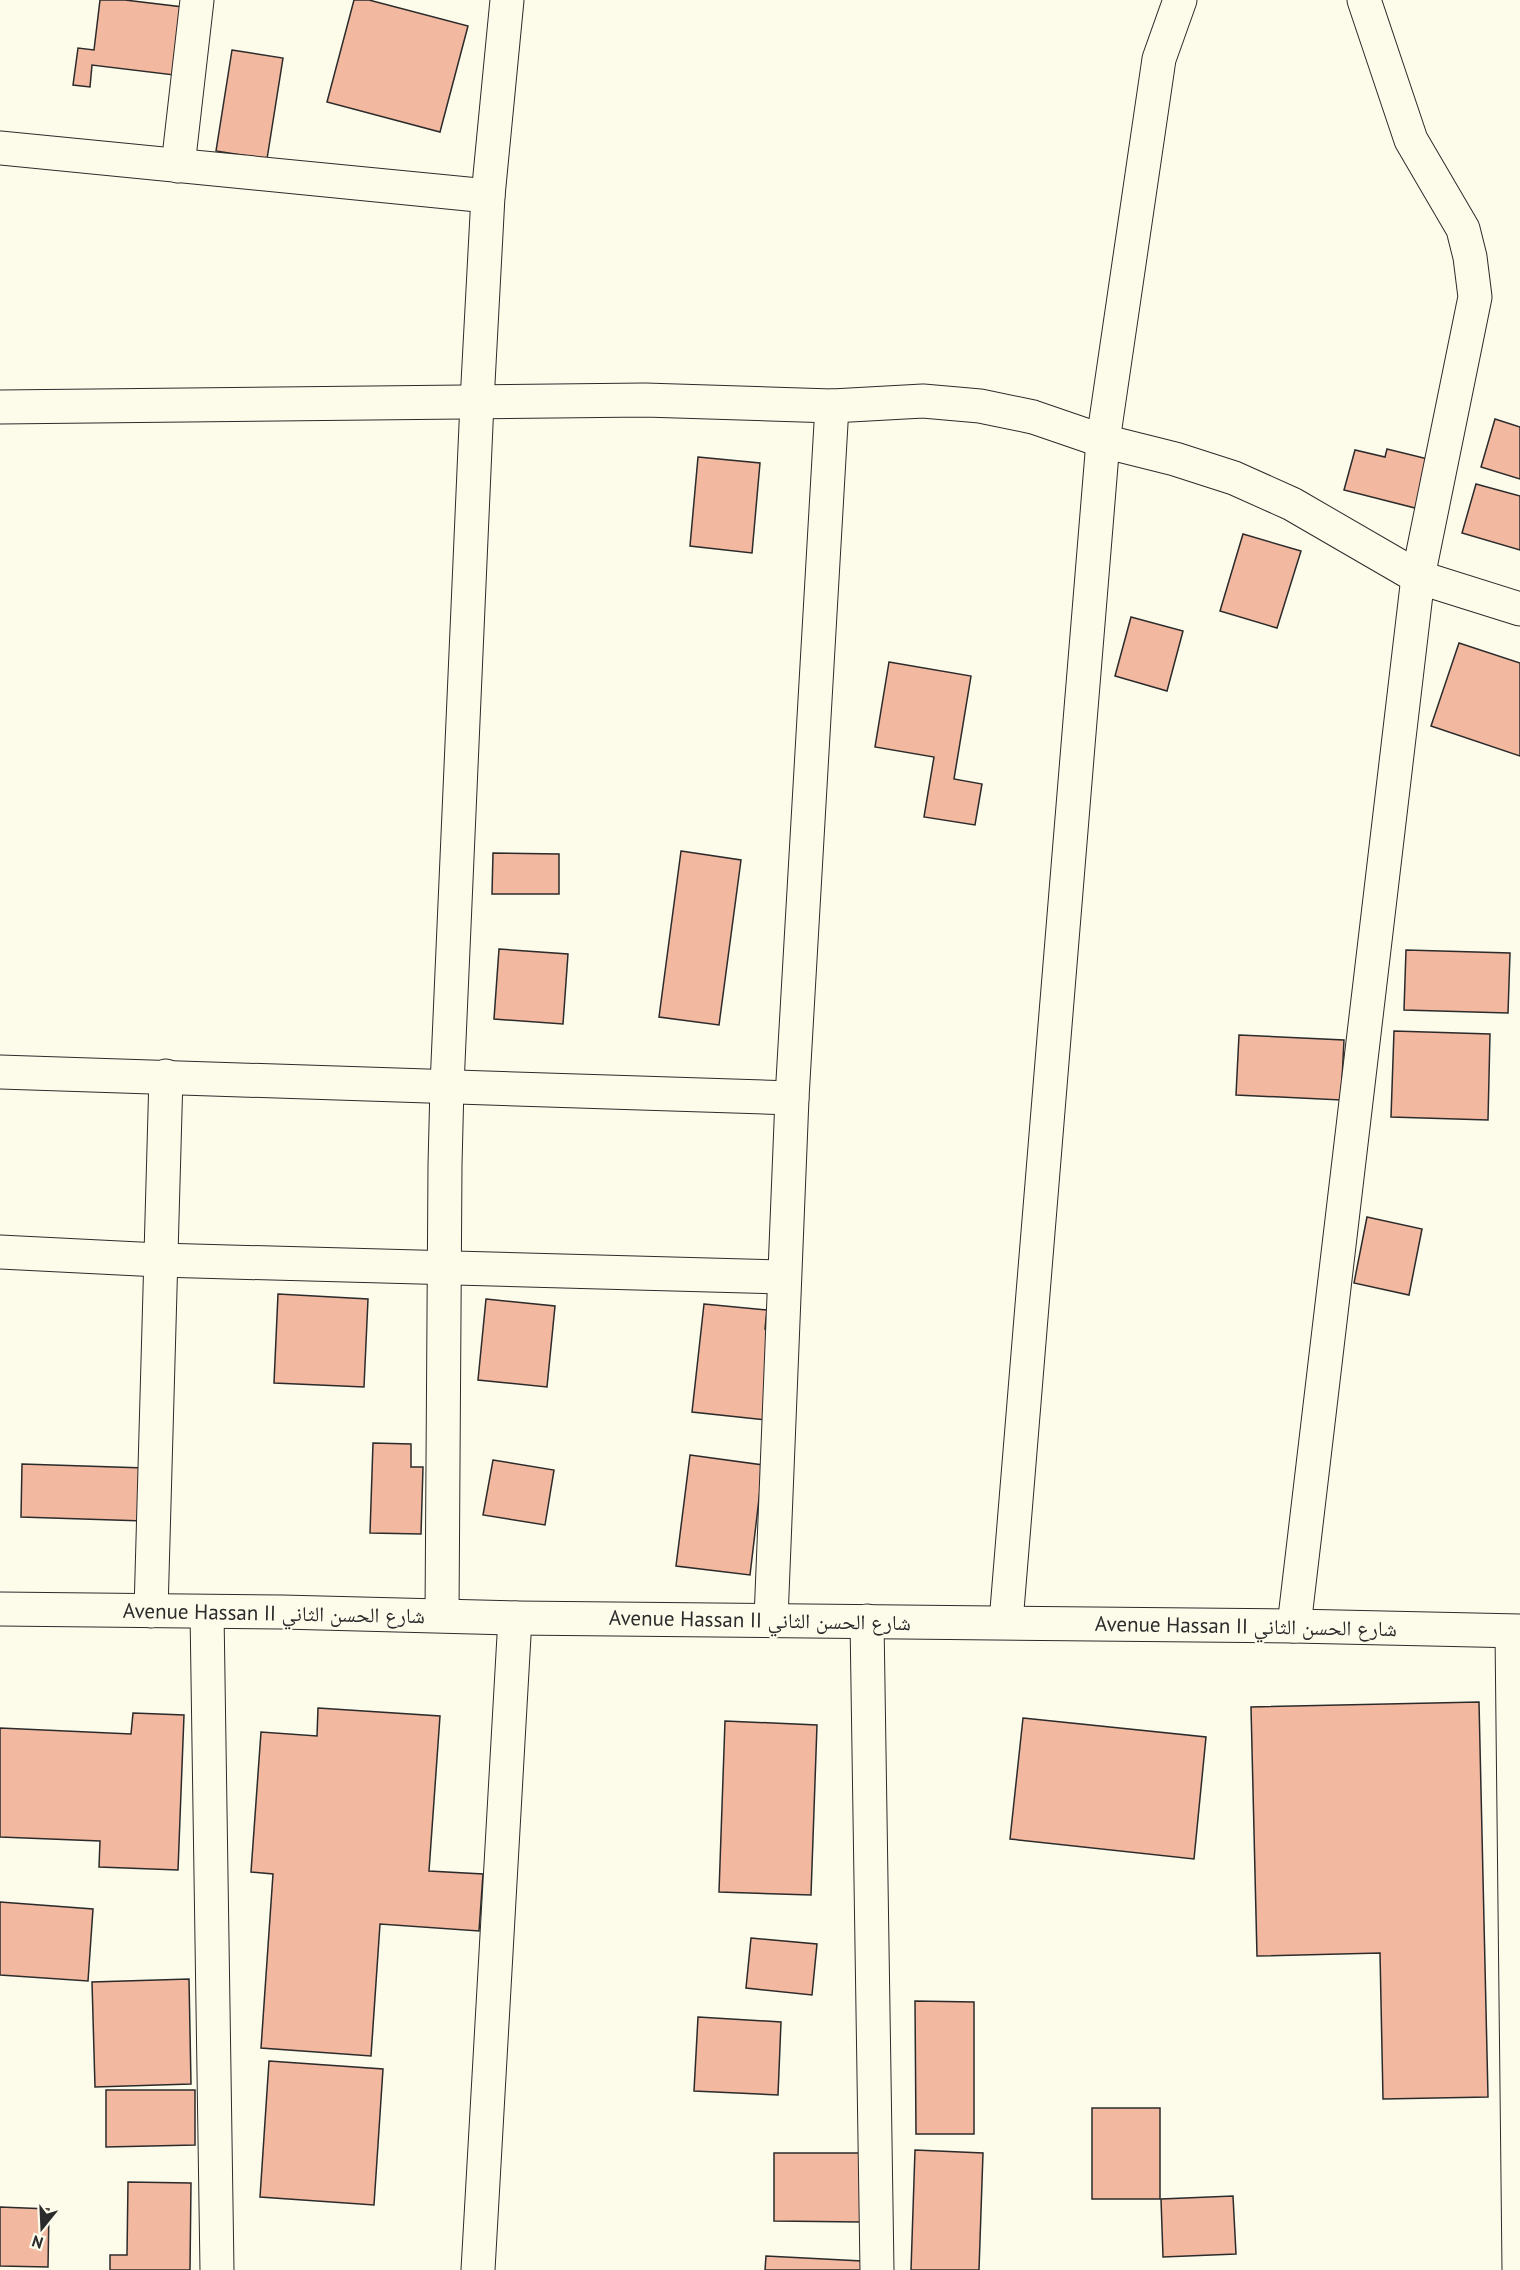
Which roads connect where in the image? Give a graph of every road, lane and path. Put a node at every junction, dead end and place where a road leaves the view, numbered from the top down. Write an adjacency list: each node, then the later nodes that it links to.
1 (197, 0): 6 (street)
2 (507, 0): 7 (street)
3 (1180, 0): 11 (street)
4 (1364, 0): 12 (street)
5 (0, 148): 6 (street)
6 (178, 166): 7 (street)
7 (488, 196): 8 (street)
8 (477, 402): 9 (street); 10 (street); 16 (street)
9 (832, 406): 11 (street); 17 (street)
10 (0, 407)
11 (1103, 441): 12 (street); 29 (street)
12 (1418, 577): 13 (street); 30 (street)
13 (1520, 609)
14 (0, 1072): 15 (street)
15 (166, 1076): 16 (street); 19 (street)
16 (447, 1086): 17 (street); 20 (street)
17 (792, 1098): 21 (street)
18 (0, 1252): 19 (street)
19 (159, 1260): 20 (street); 23 (street)
20 (444, 1269): 21 (street); 25 (street)
21 (784, 1277): 27 (street)
22 (0, 1609): 23 (street, Avenue Hassan II شارع الحسن الثاني)
23 (151, 1611): 24 (street, Avenue Hassan II شارع الحسن الثاني)
24 (207, 1612): 25 (street, Avenue Hassan II شارع الحسن الثاني); 32 (street)
25 (442, 1615): 26 (street, Avenue Hassan II شارع الحسن الثاني)
26 (515, 1618): 27 (street, Avenue Hassan II شارع الحسن الثاني); 33 (street)
27 (771, 1619): 28 (street, Avenue Hassan II شارع الحسن الثاني)
28 (867, 1621): 29 (street, Avenue Hassan II شارع الحسن الثاني); 34 (street)
29 (1006, 1622): 30 (street, Avenue Hassan II شارع الحسن الثاني)
30 (1294, 1626): 31 (street, Avenue Hassan II شارع الحسن الثاني)
31 (1516, 1631): 35 (street)
32 (217, 2270)
33 (478, 2270)
34 (877, 2270)
35 (1519, 2270)

